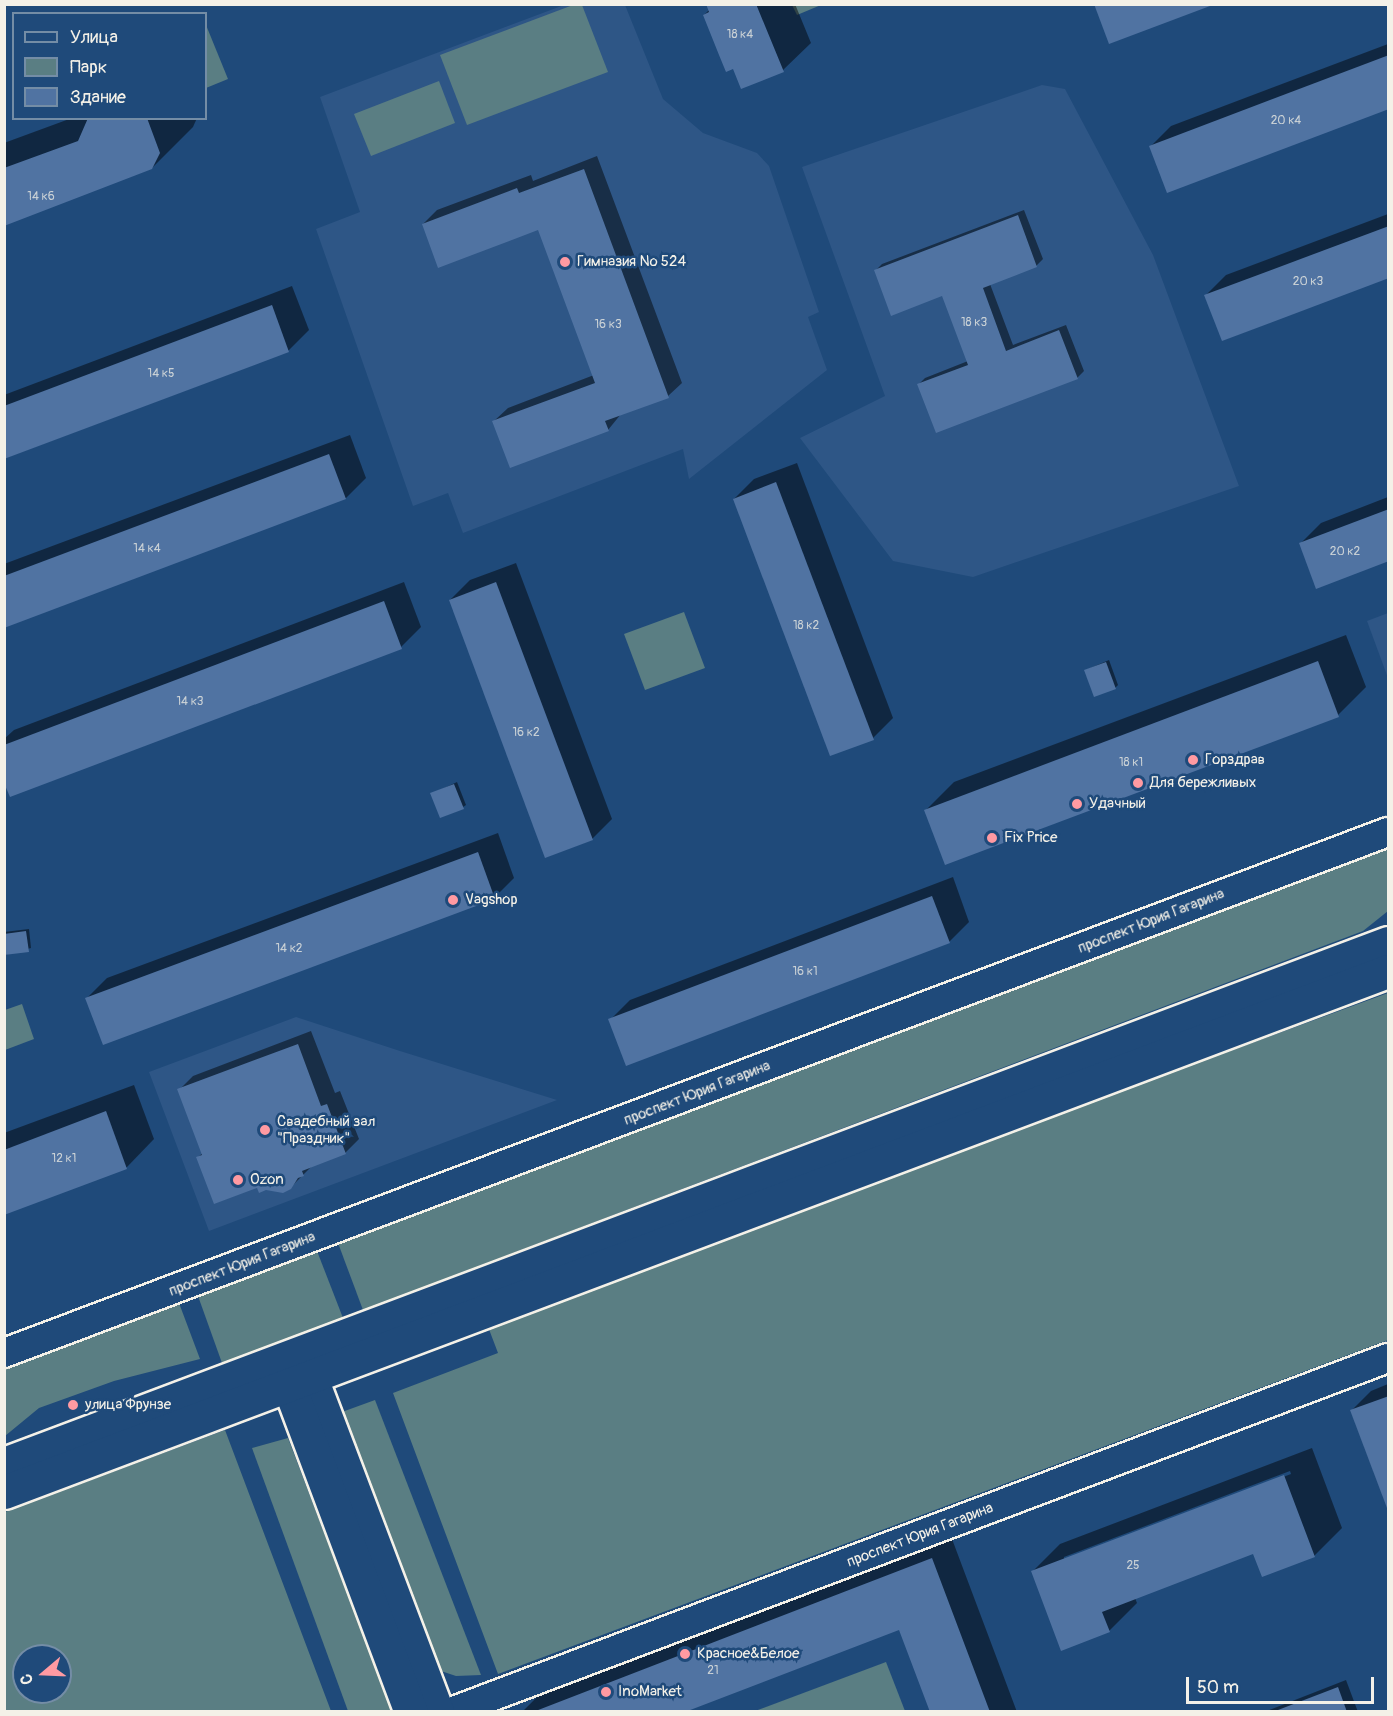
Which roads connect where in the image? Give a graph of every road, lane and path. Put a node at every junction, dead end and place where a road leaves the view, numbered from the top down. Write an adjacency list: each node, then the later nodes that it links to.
1 (1389, 832): 4 (street, проспект Юрия Гагарина)
2 (1389, 943): 6 (main road)
3 (1389, 971): 6 (main road)
4 (4, 1353)
5 (1389, 1358): 11 (street, проспект Юрия Гагарина)
6 (297, 1373): 7 (main road); 8 (main road); 9 (main road); 10 (main road)
7 (4, 1464)
8 (4, 1492)
9 (411, 1712)
10 (437, 1712)
11 (451, 1712)

